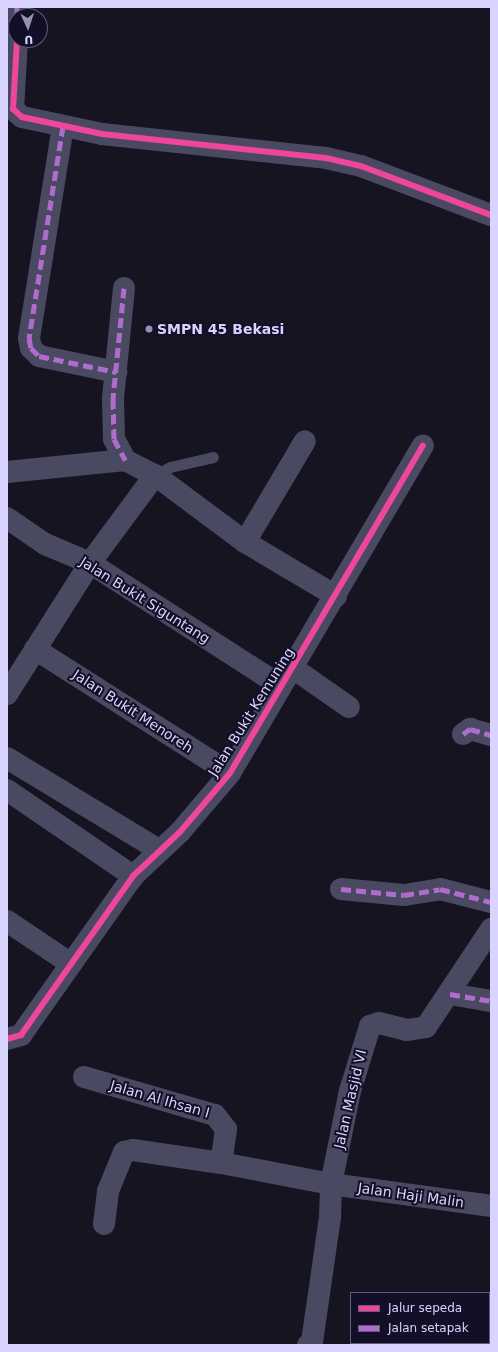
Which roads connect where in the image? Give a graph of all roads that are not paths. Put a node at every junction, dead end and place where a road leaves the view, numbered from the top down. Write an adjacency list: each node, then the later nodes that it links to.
1 (17, 48): 2 (street)
2 (63, 126): 3 (street); 5 (street)
3 (491, 215)
4 (124, 288): 5 (street)
5 (116, 372): 9 (street)
6 (306, 441): 13 (street)
7 (423, 446): 15 (street, Jalan Bukit Kemuning)
8 (213, 457): 11 (lane)
9 (125, 460): 10 (street); 11 (street)
10 (7, 472)
11 (155, 475): 13 (street); 14 (street)
12 (7, 518): 14 (street, Jalan Bukit Siguntang)
13 (245, 542): 15 (street)
14 (90, 563): 16 (street); 18 (street, Jalan Bukit Siguntang)
15 (336, 596): 18 (street, Jalan Bukit Kemuning)
16 (35, 649): 17 (street); 24 (street, Jalan Bukit Menoreh)
17 (13, 671): 19 (street)
18 (287, 677): 20 (street, Jalan Bukit Siguntang); 24 (street, Jalan Bukit Kemuning)
19 (7, 694)
20 (349, 707)
21 (463, 734): 22 (street)
22 (491, 735)
23 (7, 758): 26 (street)
24 (230, 773): 26 (street, Jalan Bukit Kemuning)
25 (7, 790): 27 (street)
26 (159, 850): 27 (street, Jalan Bukit Kemuning)
27 (133, 876): 32 (street, Jalan Bukit Kemuning)
28 (341, 889): 29 (street)
29 (491, 902)
30 (7, 921): 32 (street)
31 (491, 929): 33 (street, Jalan Masjid VI)
32 (71, 964): 35 (street, Jalan Bukit Kemuning)
33 (450, 994): 34 (street); 38 (street, Jalan Masjid VI)
34 (491, 1001)
35 (7, 1039)
36 (84, 1077): 37 (street, Jalan Al Ihsan I)
37 (221, 1163): 38 (street); 40 (street)
38 (331, 1184): 39 (street, Jalan Haji Malin); 41 (street, Jalan Masjid VI)
39 (491, 1206)
40 (104, 1224)
41 (308, 1345)

